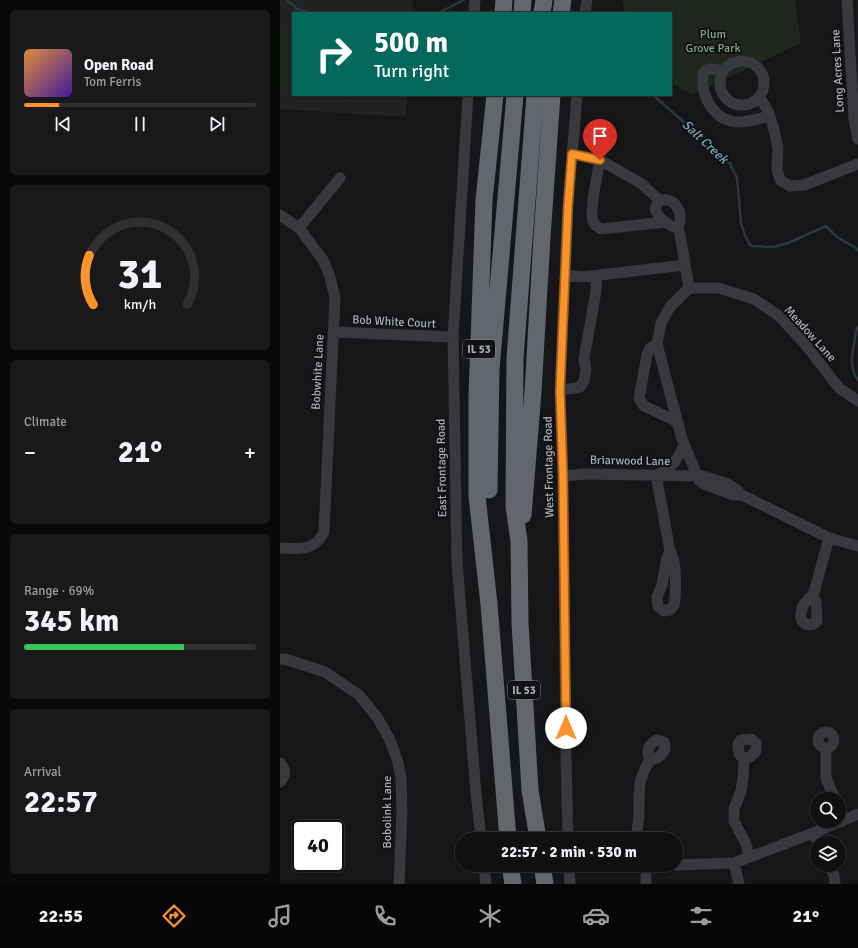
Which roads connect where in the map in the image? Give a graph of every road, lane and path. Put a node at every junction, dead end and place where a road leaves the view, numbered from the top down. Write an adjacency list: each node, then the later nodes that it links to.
1 (504, 0): 6 (highway)
2 (523, 0): 7 (highway)
3 (544, 0): 8 (highway)
4 (563, 0): 9 (highway)
5 (847, 0): 19 (street, Long Acres Lane)
6 (502, 12)
7 (522, 12)
8 (542, 12)
9 (561, 12)
10 (723, 72): 17 (street); 17 (street); 18 (street)
11 (468, 96): 34 (street, East Frontage Road)
12 (495, 96): 51 (highway, IL 53)
13 (515, 96): 51 (highway, IL 53)
14 (535, 96): 44 (highway, IL 53)
15 (552, 96): 44 (highway, IL 53)
16 (577, 96): 20 (street, West Frontage Road)
17 (760, 98): 18 (street)
18 (770, 116): 22 (street)
19 (858, 139)
20 (572, 154): 21 (street); 30 (street, West Frontage Road)
21 (600, 160): 24 (street); 26 (street)
22 (858, 164)
23 (340, 178): 27 (street)
24 (660, 201): 26 (street); 28 (street)
25 (280, 215): 27 (street, Bobwhite Lane)
26 (666, 222): 28 (street)
27 (299, 228): 33 (street, Bobwhite Lane)
28 (678, 228): 29 (street)
29 (685, 265): 31 (street); 32 (street)
30 (565, 275): 31 (street); 36 (street, West Frontage Road)
31 (597, 275): 36 (street)
32 (689, 288): 35 (street); 37 (street, Meadow Lane)
33 (333, 332): 34 (street, Bob White Court); 46 (street, Bobwhite Lane)
34 (453, 337): 62 (street, East Frontage Road)
35 (657, 344): 38 (street); 38 (street)
36 (560, 390): 41 (street, West Frontage Road)
37 (858, 401)
38 (678, 422): 39 (street)
39 (684, 445): 40 (street); 42 (street)
40 (656, 475): 41 (street, Briarwood Lane); 42 (street, Briarwood Lane); 47 (street)
41 (563, 476): 65 (street, West Frontage Road)
42 (697, 476): 43 (street)
43 (829, 538): 45 (street); 50 (street)
44 (519, 541): 64 (highway, IL 53)
45 (858, 546)
46 (280, 548)
47 (670, 551): 48 (street); 49 (street)
48 (663, 580): 49 (street); 49 (street)
49 (674, 581)
50 (813, 596)
51 (489, 604): 63 (highway, IL 53)
52 (280, 659): 78 (street, Bobolink Lane)
53 (826, 748): 58 (street)
54 (744, 759): 69 (street)
55 (650, 760): 66 (street)
56 (280, 763): 57 (street)
57 (280, 782)
58 (832, 792)
59 (858, 814): 60 (street)
60 (846, 820)
61 (832, 828): 67 (street)
62 (480, 832)
63 (507, 832)
64 (537, 832)
65 (568, 832)
66 (637, 832)
67 (819, 836)
68 (810, 840): 69 (street)
69 (749, 857): 70 (street)
70 (734, 863): 71 (street); 84 (street)
71 (683, 865)
72 (485, 872): 79 (street)
73 (511, 872): 80 (highway)
74 (543, 872): 81 (highway)
75 (569, 872): 82 (street)
76 (646, 872): 83 (street)
77 (832, 872): 85 (street)
78 (399, 884)
79 (486, 884)
80 (513, 884)
81 (545, 884)
82 (570, 884)
83 (646, 884)
84 (739, 884)
85 (835, 884)

